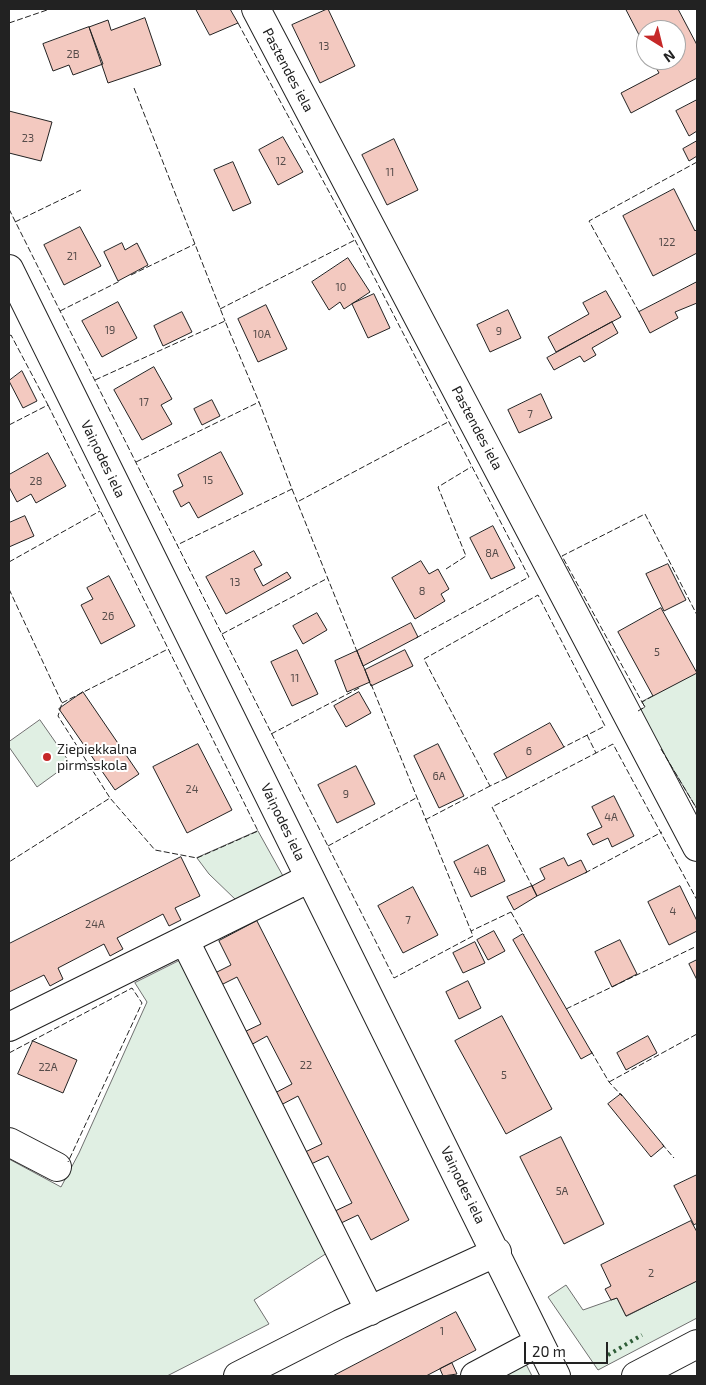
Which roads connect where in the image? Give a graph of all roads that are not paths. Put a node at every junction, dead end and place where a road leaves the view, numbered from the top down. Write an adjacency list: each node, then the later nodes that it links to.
1 (256, 9): 3 (street, Pastendes iela)
2 (9, 269): 4 (street, Vaiņodes iela)
3 (697, 847)
4 (310, 878): 5 (street); 9 (street, Vaiņodes iela)
5 (185, 941): 6 (street); 10 (street)
6 (9, 1027)
7 (9, 1142): 8 (street)
8 (57, 1167)
9 (497, 1252): 10 (street); 11 (street, Vaiņodes iela)
10 (370, 1311): 13 (street)
11 (539, 1342): 14 (street); 15 (street, Vaiņodes iela)
12 (697, 1344): 16 (street)
13 (238, 1376)
14 (475, 1376)
15 (556, 1376)
16 (636, 1376)

